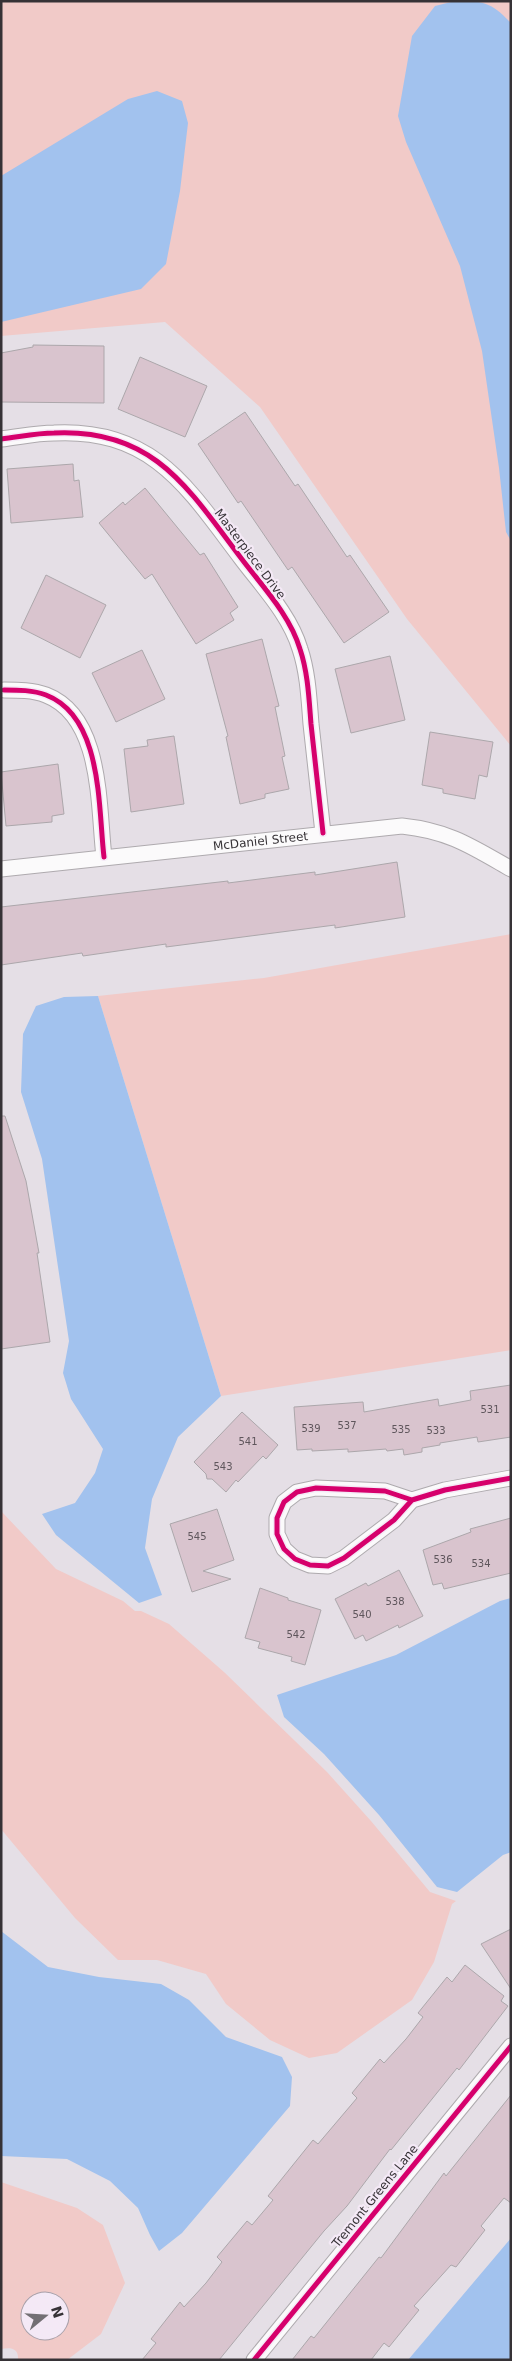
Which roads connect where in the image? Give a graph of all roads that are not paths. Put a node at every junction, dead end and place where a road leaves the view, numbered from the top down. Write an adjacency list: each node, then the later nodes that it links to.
1 (1, 439): 3 (street, Masterpiece Drive)
2 (4, 690): 4 (street)
3 (323, 833): 4 (street, McDaniel Street); 6 (street, McDaniel Street)
4 (104, 857): 5 (street, McDaniel Street)
5 (1, 869)
6 (511, 869)
7 (511, 1478): 8 (street)
8 (412, 1500): 8 (street)
9 (511, 2046): 10 (street, Tremont Greens Lane)
10 (254, 2360)

